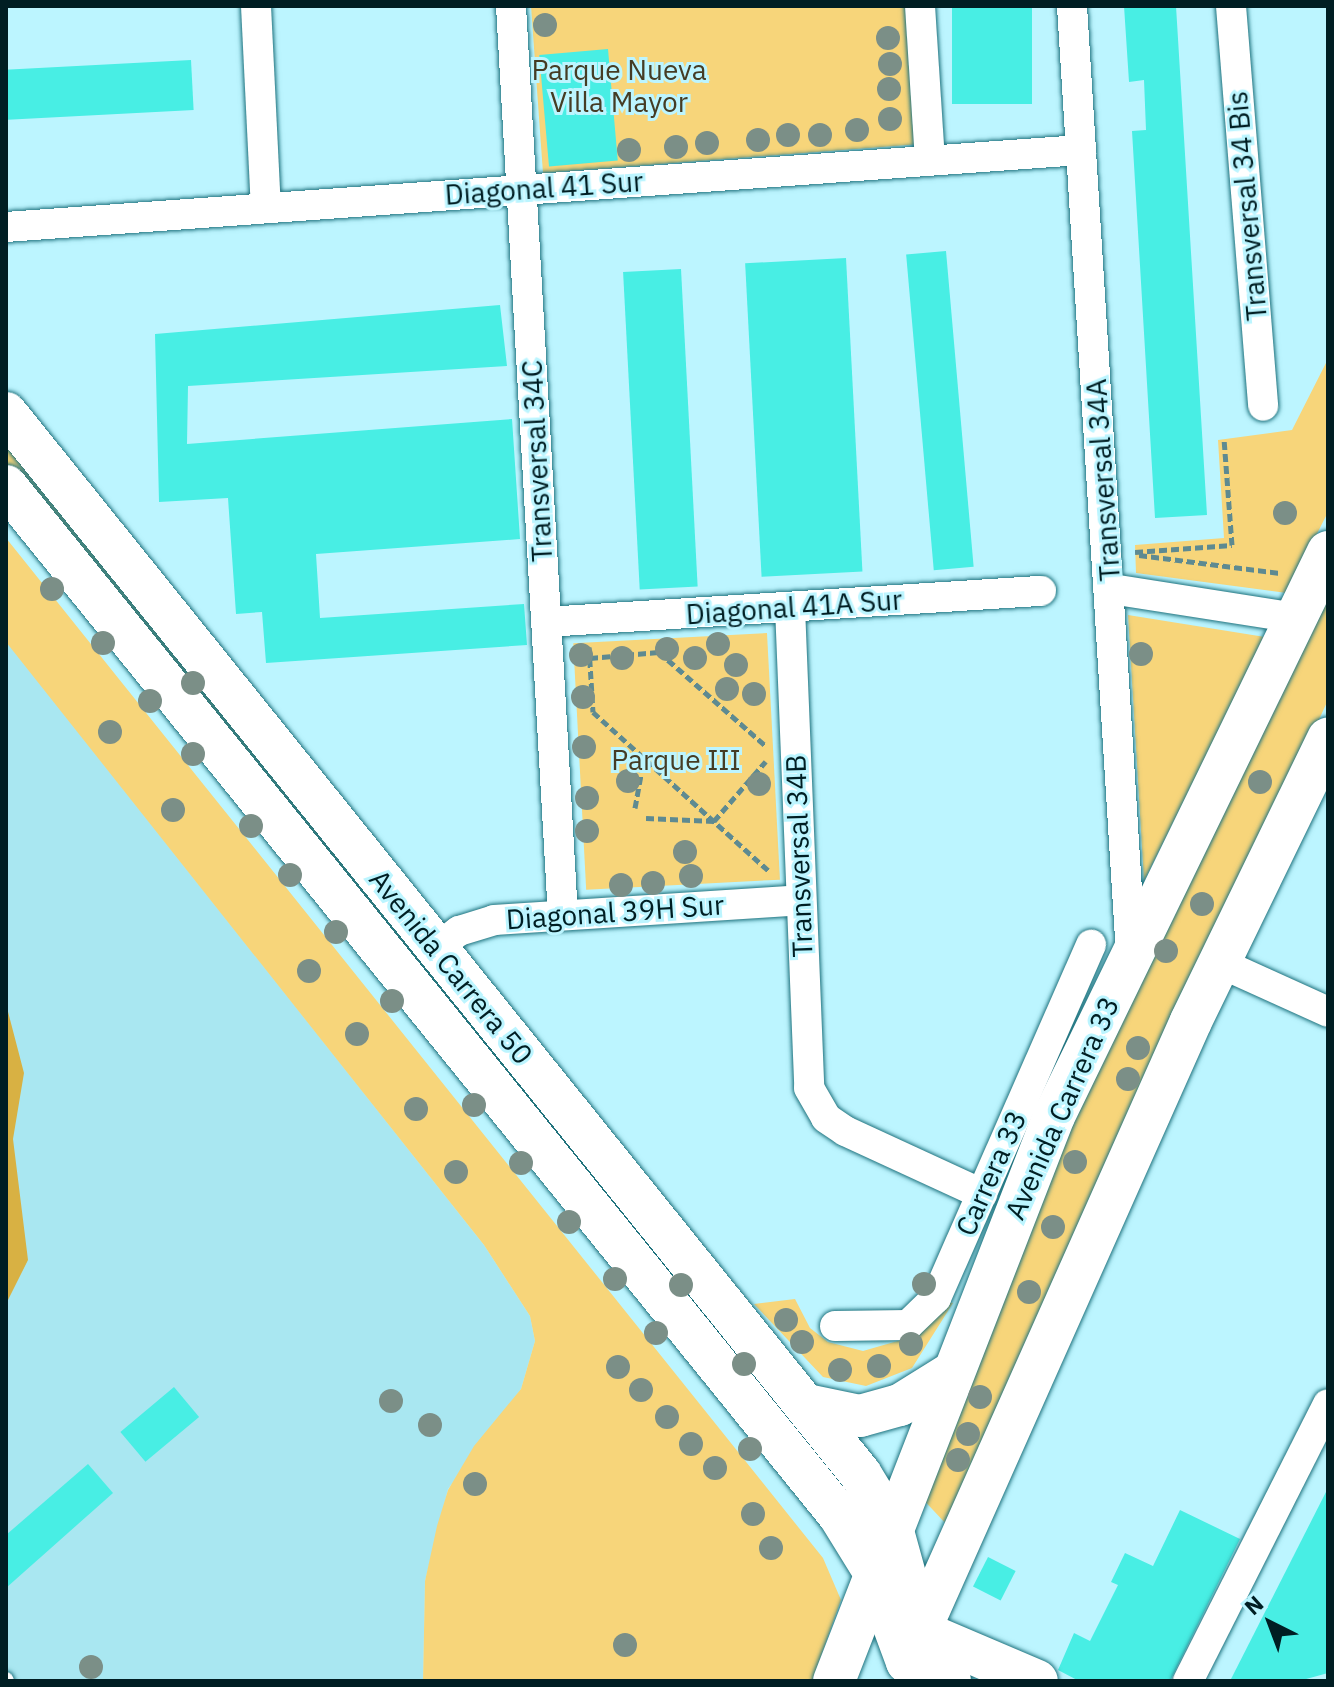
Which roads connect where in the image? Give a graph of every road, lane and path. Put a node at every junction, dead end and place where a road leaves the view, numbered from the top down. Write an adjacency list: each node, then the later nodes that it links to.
1 (256, 6): 9 (street)
2 (511, 6): 8 (street, Transversal 34C)
3 (920, 6): 7 (street)
4 (1072, 6): 6 (street, Transversal 34A)
5 (1231, 6): 11 (street, Transversal 34 Bis)
6 (1081, 150): 7 (street, Diagonal 41 Sur); 17 (street, Transversal 34A)
7 (930, 160): 8 (street, Diagonal 41 Sur)
8 (521, 189): 9 (street, Diagonal 41 Sur); 21 (street, Transversal 34C)
9 (266, 208): 10 (street, Diagonal 41 Sur)
10 (6, 227)
11 (1263, 406)
12 (6, 413): 32 (main road, Avenida Carrera 50)
13 (1224, 439): 16 (path)
14 (6, 486): 42 (main road, Avenida Carrera 50)
15 (1328, 552): 20 (main road, Avenida Carrera 33)
16 (1288, 574)
17 (1111, 589): 20 (street); 33 (street, Transversal 34A)
18 (1041, 591): 19 (street, Diagonal 41A Sur)
19 (790, 607): 21 (street, Diagonal 41A Sur); 29 (street, Transversal 34B)
20 (1296, 618): 33 (main road, Avenida Carrera 33)
21 (546, 622): 30 (street, Transversal 34C)
22 (589, 638): 23 (path)
23 (590, 658): 25 (path); 28 (path)
24 (1328, 739): 34 (main road)
25 (644, 758): 26 (path); 28 (path)
26 (635, 808)
27 (646, 818): 28 (path)
28 (714, 821): 29 (path)
29 (790, 890): 30 (street, Diagonal 39H Sur); 36 (street, Transversal 34B)
30 (563, 915): 32 (street, Diagonal 39H Sur)
31 (1091, 945): 36 (street, Carrera 33)
32 (437, 948): 40 (main road, Avenida Carrera 50)
33 (1131, 955): 38 (main road, Avenida Carrera 33)
34 (1218, 962): 35 (street); 43 (main road)
35 (1328, 1012)
36 (982, 1194): 37 (street, Carrera 33)
37 (835, 1326)
38 (953, 1372): 40 (main road); 41 (main road, Avenida Carrera 33)
39 (1328, 1404): 47 (street)
40 (807, 1405): 41 (main road, Avenida Carrera 50)
41 (891, 1524): 42 (main road, Avenida Carrera 33); 43 (main road)
42 (873, 1570): 43 (main road, Avenida Carrera 50); 44 (main road, Avenida Carrera 33)
43 (909, 1658): 45 (main road); 46 (main road)
44 (834, 1681)
45 (950, 1681)
46 (1037, 1681)
47 (1188, 1681)

